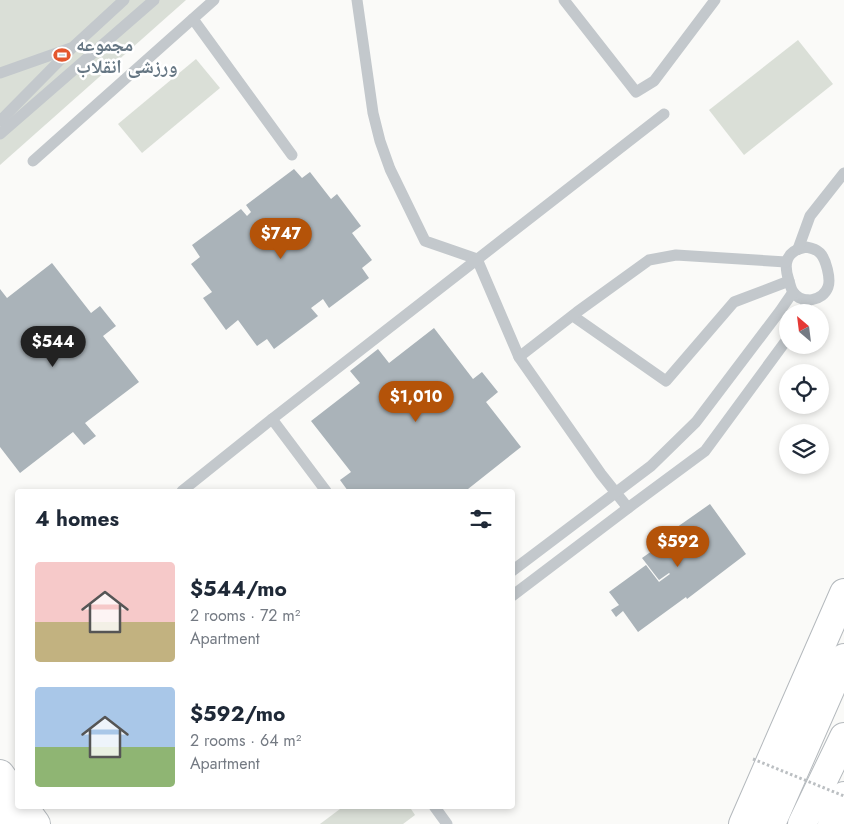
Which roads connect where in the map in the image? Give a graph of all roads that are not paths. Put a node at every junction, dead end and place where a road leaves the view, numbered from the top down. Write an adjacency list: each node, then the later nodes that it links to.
1 (124, 0): 8 (lane)
2 (154, 0): 12 (lane)
3 (214, 0): 7 (lane)
4 (357, 0): 17 (lane)
5 (564, 0): 6 (lane)
6 (715, 0)
7 (193, 19): 13 (lane); 14 (lane)
8 (74, 46): 9 (lane); 11 (lane)
9 (0, 73)
10 (664, 114): 17 (lane)
11 (0, 121)
12 (0, 134)
13 (292, 155)
14 (33, 161)
15 (844, 173): 16 (lane)
16 (798, 249): 18 (lane); 20 (lane)
17 (477, 259): 24 (lane); 25 (lane)
18 (786, 262): 19 (lane); 22 (lane)
19 (791, 286): 20 (lane); 22 (lane); 28 (lane)
20 (808, 300): 21 (lane)
21 (806, 304)
22 (573, 316): 24 (lane)
23 (779, 350): 29 (lane)
24 (519, 357): 28 (lane)
25 (272, 419): 26 (lane); 27 (lane)
26 (184, 489)
27 (324, 489)
28 (616, 493): 29 (lane); 30 (lane)
29 (628, 508): 32 (lane)
30 (515, 569)
31 (844, 593): 44 (main road)
32 (515, 594)
33 (844, 658): 45 (main road)
34 (844, 737): 46 (main road)
35 (0, 774): 36 (main road)
36 (15, 795)
37 (844, 796): 47 (main road)
38 (0, 807): 41 (main road)
39 (25, 809): 42 (main road)
40 (436, 809): 43 (lane)
41 (11, 824)
42 (36, 824)
43 (447, 824)
44 (743, 824)
45 (771, 824)
46 (802, 824)
47 (832, 824)

